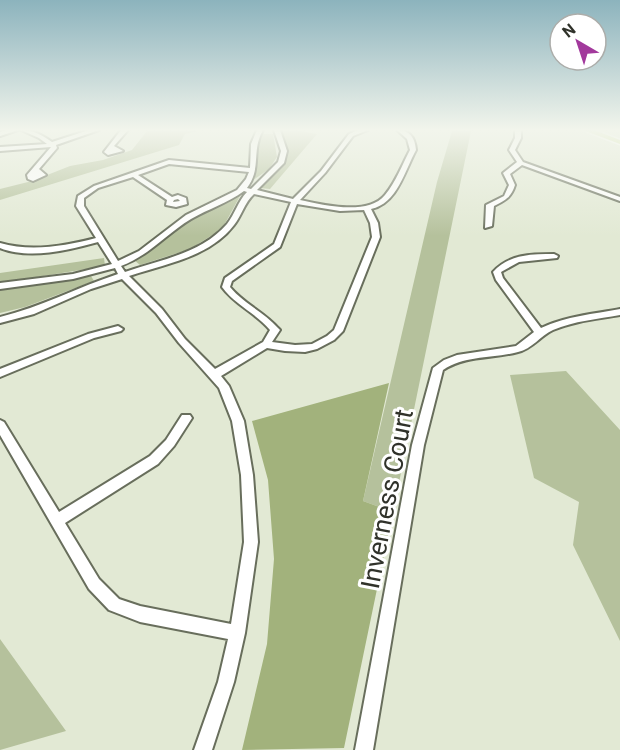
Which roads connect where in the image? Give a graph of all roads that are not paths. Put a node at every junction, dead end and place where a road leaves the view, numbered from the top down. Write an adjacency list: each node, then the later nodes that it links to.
1 (40, 165): 10 (street)
2 (165, 165): 12 (street)
3 (205, 165): 11 (street)
4 (254, 165): 11 (street)
5 (279, 165): 14 (street)
6 (328, 165): 17 (street)
7 (405, 165): 18 (street)
8 (518, 165): 19 (street)
9 (526, 165): 16 (street)
10 (35, 170)
11 (254, 170): 13 (street)
12 (133, 174): 15 (street); 20 (street)
13 (241, 188): 14 (street); 23 (street)
14 (252, 190): 17 (street); 23 (street)
15 (171, 199)
16 (620, 199)
17 (295, 201): 18 (street); 29 (street)
18 (367, 209): 29 (street)
19 (488, 226)
20 (100, 239): 21 (street); 23 (street)
21 (0, 245)
22 (554, 256): 28 (street)
23 (119, 270): 24 (street); 26 (street); 31 (street)
24 (0, 286)
25 (620, 312): 28 (street, Inverness Court)
26 (0, 320)
27 (118, 329): 30 (street)
28 (540, 333): 37 (street, Inverness Court)
29 (266, 344): 31 (street)
30 (0, 373)
31 (215, 374): 35 (street)
32 (186, 418): 34 (street)
33 (0, 425): 34 (street)
34 (56, 521): 35 (street)
35 (237, 633): 36 (street)
36 (203, 750)
37 (364, 750)

